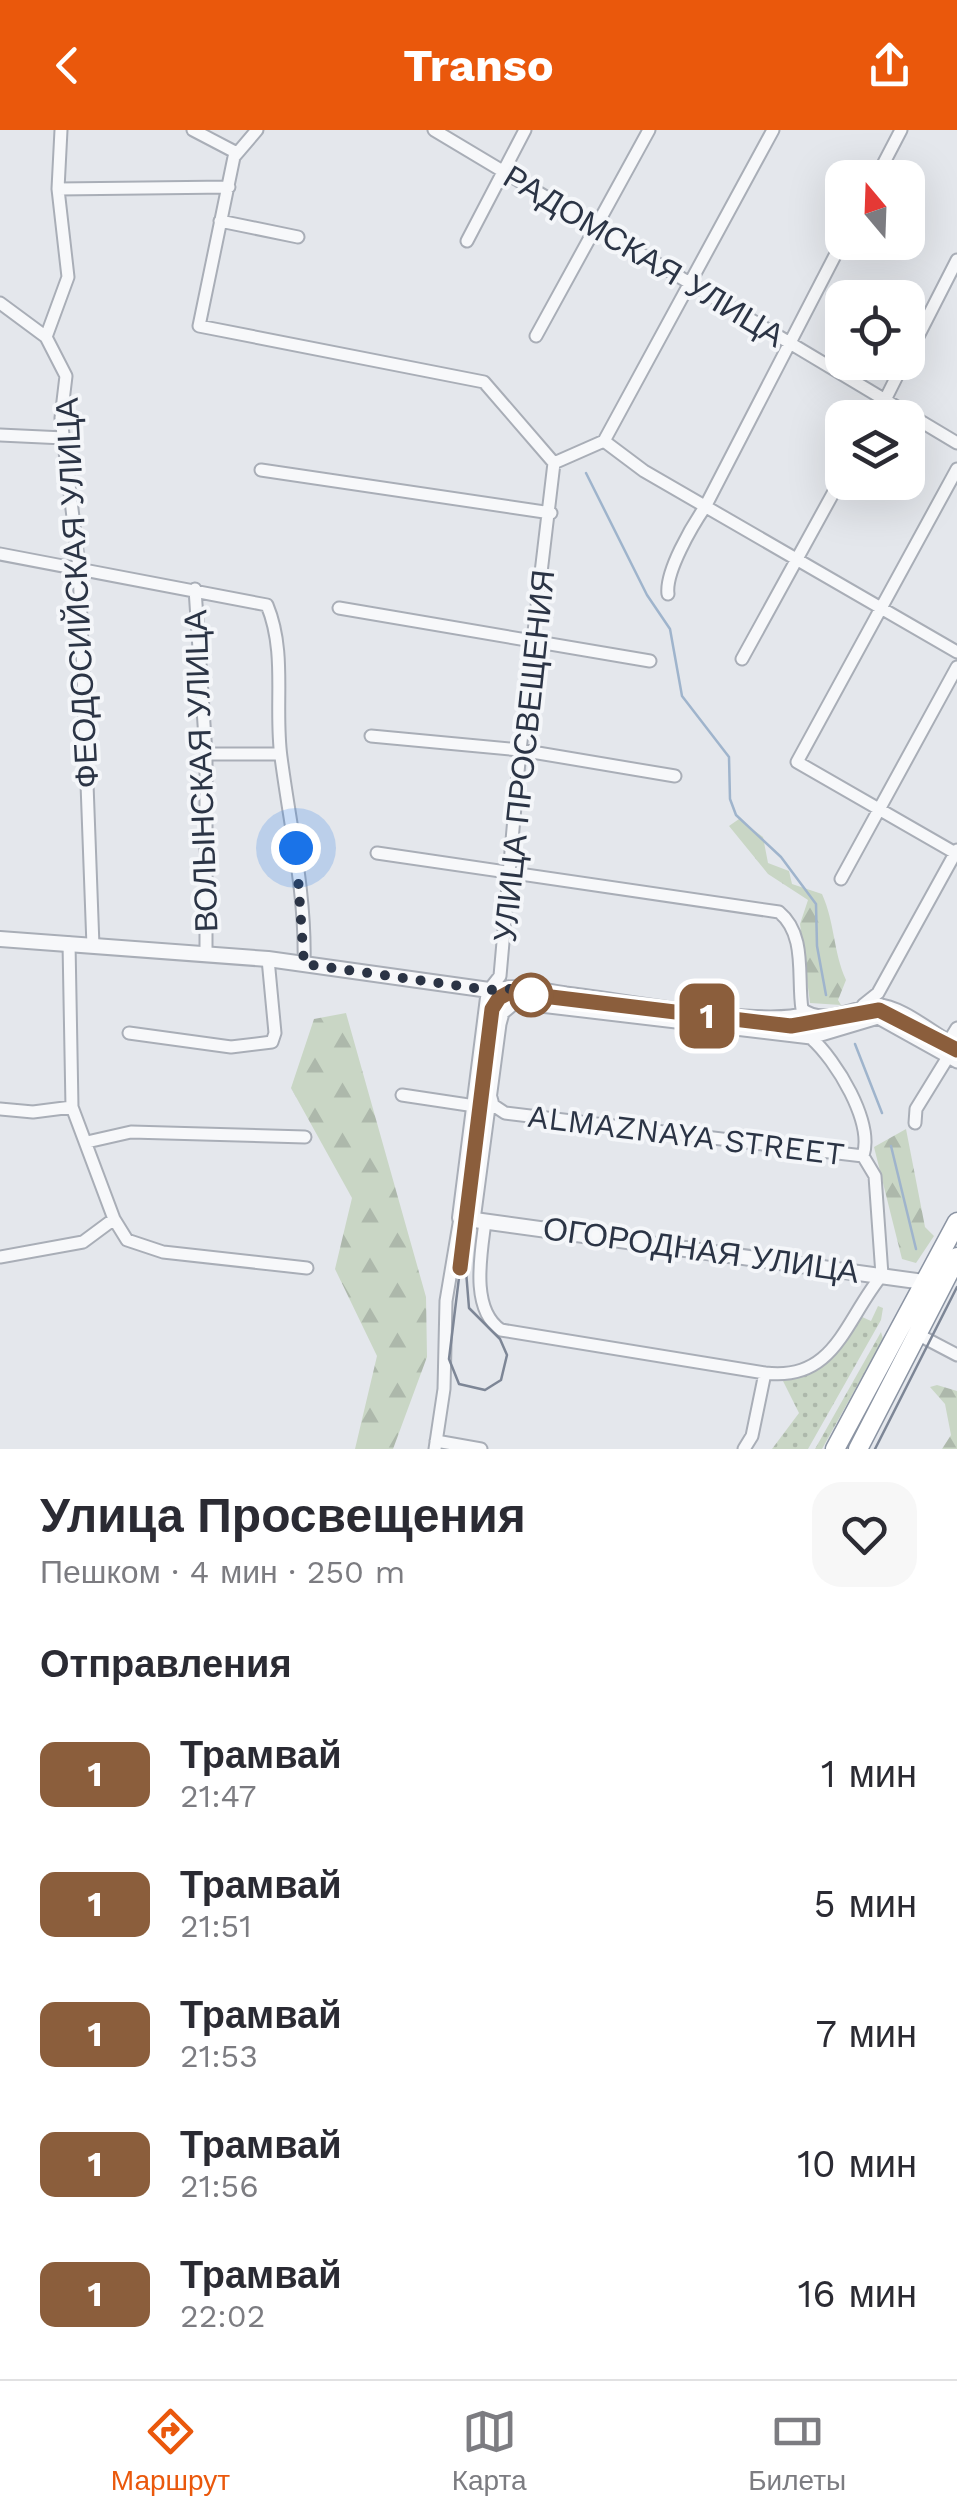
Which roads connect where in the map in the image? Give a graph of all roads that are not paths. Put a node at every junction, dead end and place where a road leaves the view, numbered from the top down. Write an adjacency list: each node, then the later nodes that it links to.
1 (60, 130): 13 (street)
2 (193, 130): 9 (street)
3 (257, 130): 9 (street)
4 (434, 130): 11 (street, РАДОМСКАЯ УЛИЦА)
5 (525, 130): 11 (street)
6 (649, 130): 15 (street)
7 (773, 130): 20 (street)
8 (901, 130): 10 (street)
9 (237, 153): 12 (street)
10 (885, 160)
11 (502, 172): 15 (street, РАДОМСКАЯ УЛИЦА); 17 (street)
12 (229, 187): 13 (street); 14 (street)
13 (58, 190): 24 (street)
14 (220, 221): 16 (street); 32 (street)
15 (596, 229): 20 (street, РАДОМСКАЯ УЛИЦА); 23 (street)
16 (298, 237)
17 (467, 241)
18 (833, 260): 25 (street)
19 (957, 260): 22 (street)
20 (689, 283): 25 (street, РАДОМСКАЯ УЛИЦА); 30 (street)
21 (0, 303): 24 (street)
22 (925, 322)
23 (536, 336)
24 (46, 337): 29 (street, ФЕОДОСИЙСКАЯ УЛИЦА)
25 (790, 343): 26 (street, РАДОМСКАЯ УЛИЦА); 36 (street)
26 (883, 400)
27 (925, 424): 31 (street, РАДОМСКАЯ УЛИЦА)
28 (0, 435): 29 (street)
29 (64, 438): 40 (street, ФЕОДОСИЙСКАЯ УЛИЦА)
30 (604, 441): 32 (street); 36 (street)
31 (957, 443)
32 (554, 463): 37 (street, УЛИЦА ПРОСВЕЩЕНИЯ)
33 (957, 469): 44 (street)
34 (261, 470): 37 (street)
35 (829, 500): 39 (street)
36 (706, 507): 39 (street); 42 (street)
37 (551, 514): 45 (street, УЛИЦА ПРОСВЕЩЕНИЯ)
38 (0, 554): 40 (street)
39 (795, 561): 44 (street); 47 (street)
40 (79, 568): 41 (street); 62 (street, ФЕОДОСИЙСКАЯ УЛИЦА)
41 (195, 589): 52 (street, ВОЛЫНСКАЯ УЛИЦА); 53 (street)
42 (668, 594)
43 (339, 608): 45 (street)
44 (881, 608): 46 (street); 55 (street)
45 (536, 638): 48 (street); 51 (street, УЛИЦА ПРОСВЕЩЕНИЯ)
46 (957, 652)
47 (742, 660)
48 (650, 661)
49 (957, 667): 55 (street)
50 (371, 736): 51 (street)
51 (520, 750): 54 (street); 58 (street, УЛИЦА ПРОСВЕЩЕНИЯ)
52 (206, 754): 53 (street); 63 (street, ВОЛЫНСКАЯ УЛИЦА)
53 (280, 754): 65 (street)
54 (675, 776)
55 (880, 809): 56 (street); 59 (street)
56 (956, 852): 67 (street)
57 (377, 853): 58 (street)
58 (509, 873): 66 (street, УЛИЦА ПРОСВЕЩЕНИЯ); 68 (street)
59 (841, 879)
60 (0, 940): 61 (street)
61 (68, 944): 62 (street); 79 (street)
62 (93, 946): 63 (street)
63 (206, 953): 64 (street)
64 (268, 959): 65 (street); 71 (street)
65 (304, 964): 66 (street)
66 (489, 990): 68 (street); 78 (street, УЛИЦА ПРОСВЕЩЕНИЯ)
67 (860, 1008): 68 (street); 73 (street)
68 (812, 1015)
69 (839, 1028): 72 (street); 74 (street); 75 (street)
70 (957, 1028): 73 (street)
71 (129, 1033)
72 (810, 1038): 74 (street); 76 (street, УЛИЦА ПРОСВЕЩЕНИЯ)
73 (954, 1043)
74 (825, 1050): 86 (street)
75 (953, 1060): 82 (street)
76 (490, 1094): 81 (street); 83 (street, УЛИЦА ПРОСВЕЩЕНИЯ)
77 (402, 1095): 78 (street)
78 (475, 1106): 88 (street, УЛИЦА ПРОСВЕЩЕНИЯ)
79 (72, 1108): 80 (street); 85 (street)
80 (0, 1109)
81 (505, 1113): 83 (street); 86 (street, ALMAZNAYA STREET)
82 (915, 1123)
83 (486, 1129): 88 (street, УЛИЦА ПРОСВЕЩЕНИЯ)
84 (304, 1136): 85 (street)
85 (87, 1142): 87 (street)
86 (863, 1156): 93 (street, ALMAZNAYA STREET)
87 (114, 1218): 90 (street); 92 (street)
88 (473, 1220): 93 (street, ОГОРОДНАЯ УЛИЦА); 97 (street); 98 (street, УЛИЦА ПРОСВЕЩЕНИЯ)
89 (957, 1222): 94 (highway)
90 (0, 1257)
91 (957, 1257): 94 (highway)
92 (306, 1268)
93 (882, 1275): 94 (street, ОГОРОДНАЯ УЛИЦА); 97 (street)
94 (932, 1284): 95 (highway); 101 (highway)
95 (917, 1334): 96 (street); 102 (highway)
96 (957, 1355)
97 (765, 1373): 100 (street)
98 (436, 1445): 99 (street)
99 (480, 1449)
100 (744, 1449)
101 (835, 1449)
102 (858, 1449)

